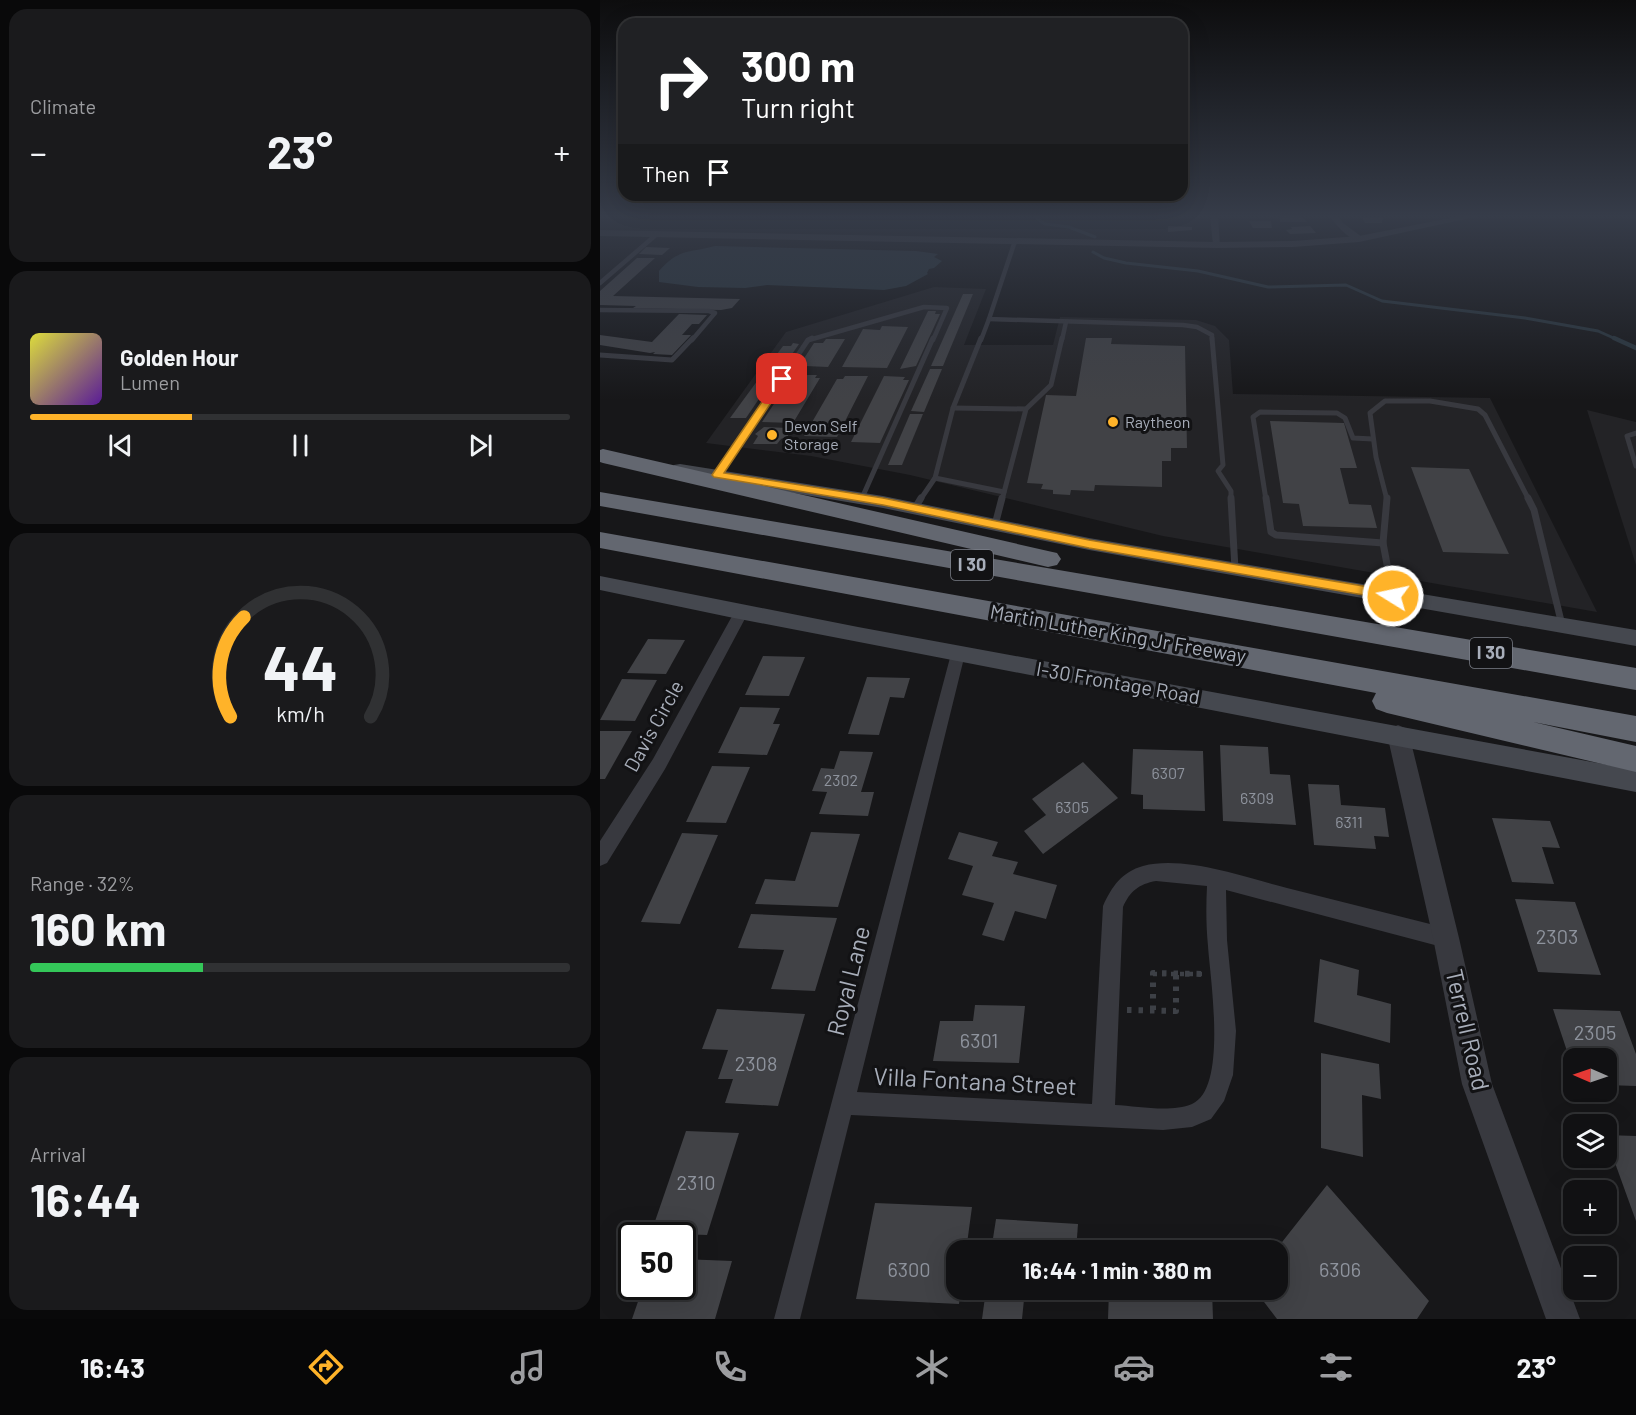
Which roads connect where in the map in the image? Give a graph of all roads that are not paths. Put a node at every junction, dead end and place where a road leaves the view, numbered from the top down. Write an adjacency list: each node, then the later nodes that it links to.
1 (1003, 277): 3 (lane)
2 (600, 310): 5 (lane)
3 (989, 319): 4 (lane); 6 (lane)
4 (1066, 322): 7 (lane); 21 (lane)
5 (600, 355)
6 (953, 408): 7 (lane); 13 (lane)
7 (1026, 409): 14 (lane)
8 (1636, 433): 11 (lane)
9 (1373, 439): 20 (lane); 20 (lane); 26 (lane)
10 (601, 456): 12 (main road); 27 (highway)
11 (1636, 466)
12 (718, 475): 15 (main road); 15 (lane)
13 (935, 478): 14 (lane); 17 (lane)
14 (1005, 492): 18 (lane)
15 (862, 498): 17 (main road)
16 (600, 500): 27 (highway, I 30)
17 (915, 508): 18 (main road)
18 (995, 525): 21 (main road)
19 (600, 540): 25 (highway, Martin Luther King Jr Freeway / I 30)
20 (1383, 543): 23 (lane)
21 (1235, 568): 23 (main road)
22 (600, 583): 24 (main road, I-30 Frontage Road)
23 (1393, 596): 26 (main road)
24 (741, 613): 29 (main road, I-30 Frontage Road); 35 (street, Davis Circle)
25 (1061, 623): 31 (highway, Martin Luther King Jr Freeway / I 30); 33 (highway)
26 (1562, 625): 28 (main road)
27 (1345, 628): 30 (highway, I 30)
28 (1636, 638)
29 (958, 654): 32 (main road, I-30 Frontage Road); 38 (street, Royal Lane)
30 (1636, 679)
31 (1636, 729)
32 (1398, 734): 34 (main road, I-30 Frontage Road); 37 (street, Terrell Road)
33 (1636, 759)
34 (1636, 781)
35 (600, 857)
36 (1216, 879): 37 (street, Villa Fontana Street); 39 (street, Villa Fontana Street); 39 (street, Villa Fontana Street)
37 (1446, 938): 41 (street, Terrell Road)
38 (844, 1103): 39 (street, Villa Fontana Street); 40 (street, Royal Lane)
39 (1103, 1116)
40 (787, 1319)
41 (1563, 1319)

